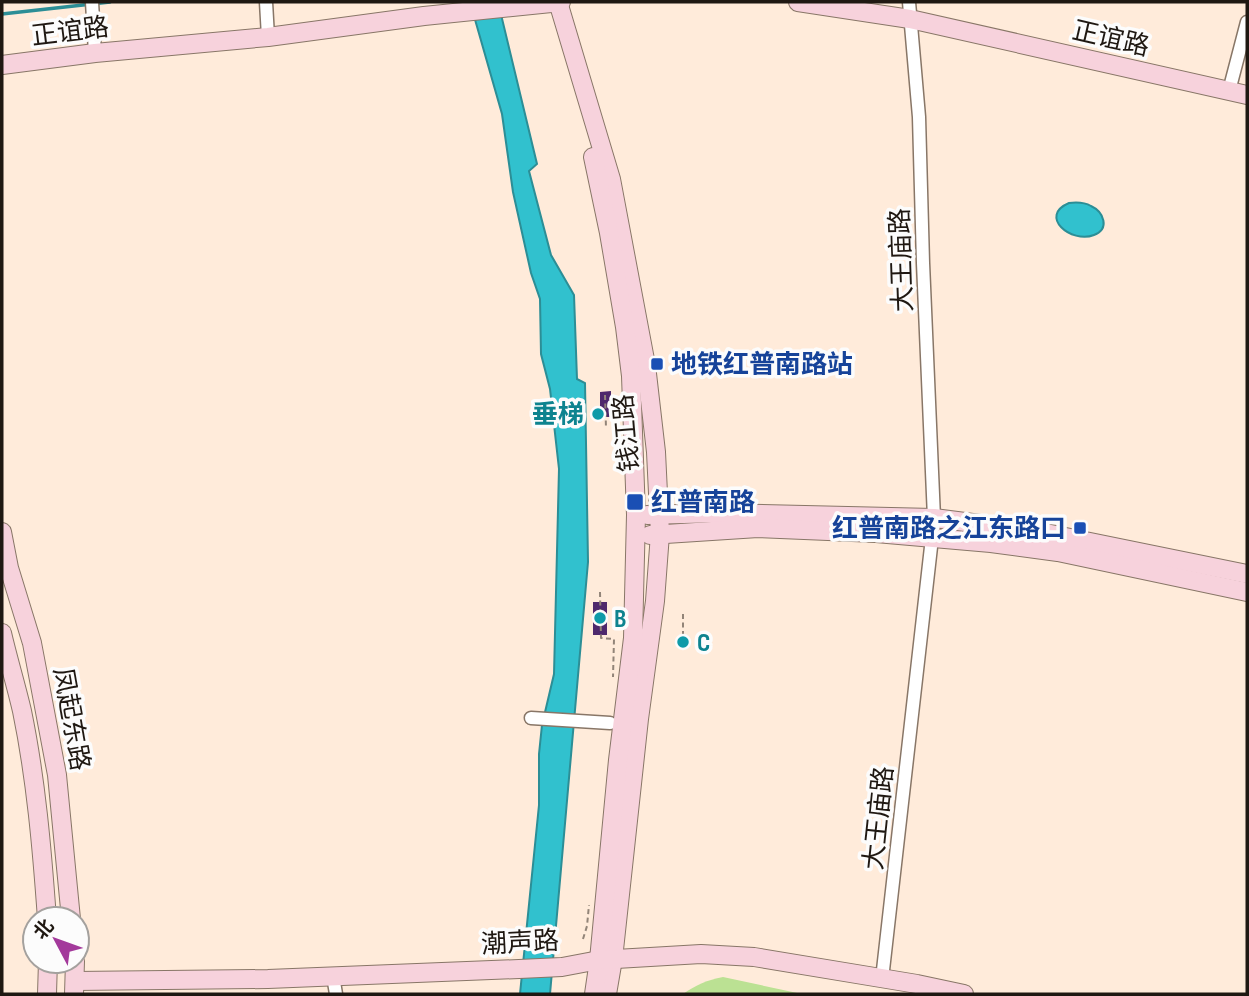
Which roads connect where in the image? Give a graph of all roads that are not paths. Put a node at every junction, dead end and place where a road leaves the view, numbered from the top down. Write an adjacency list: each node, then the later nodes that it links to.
1 (92, 2): 8 (street)
2 (266, 2): 7 (street)
3 (554, 2): 7 (street, 正谊路); 12 (street, 钱江路); 13 (street, 钱江路)
4 (798, 2): 5 (street, 正谊路)
5 (910, 10): 10 (street, 正谊路); 14 (street, 大王庙路)
6 (1247, 22): 10 (street)
7 (268, 37): 8 (street, 正谊路)
8 (95, 45): 9 (street, 正谊路)
9 (2, 65)
10 (1229, 91): 11 (street, 正谊路)
11 (1247, 95)
12 (636, 515): 13 (street); 16 (street, 钱江路)
13 (659, 515): 14 (street); 15 (street, 钱江路)
14 (934, 518): 20 (street)
15 (660, 534): 16 (street); 17 (street); 27 (street, 钱江路)
16 (636, 537): 27 (street, 钱江路)
17 (932, 538): 21 (street); 30 (street, 大王庙路)
18 (3, 539): 19 (street, 凤起东路)
19 (5, 568): 26 (street, 凤起东路)
20 (1247, 574)
21 (1247, 592)
22 (2, 633): 25 (street, 凤起东路)
23 (531, 718): 24 (street)
24 (604, 722)
25 (46, 905)
26 (70, 905)
27 (606, 960): 29 (street, 潮声路); 30 (street, 潮声路); 34 (street, 钱江路); 35 (street, 钱江路)
28 (45, 975): 32 (street)
29 (333, 976): 31 (street, 潮声路); 33 (street)
30 (882, 979): 36 (street, 潮声路)
31 (75, 988)
32 (42, 994)
33 (336, 994)
34 (594, 994)
35 (607, 994)
36 (964, 994)

